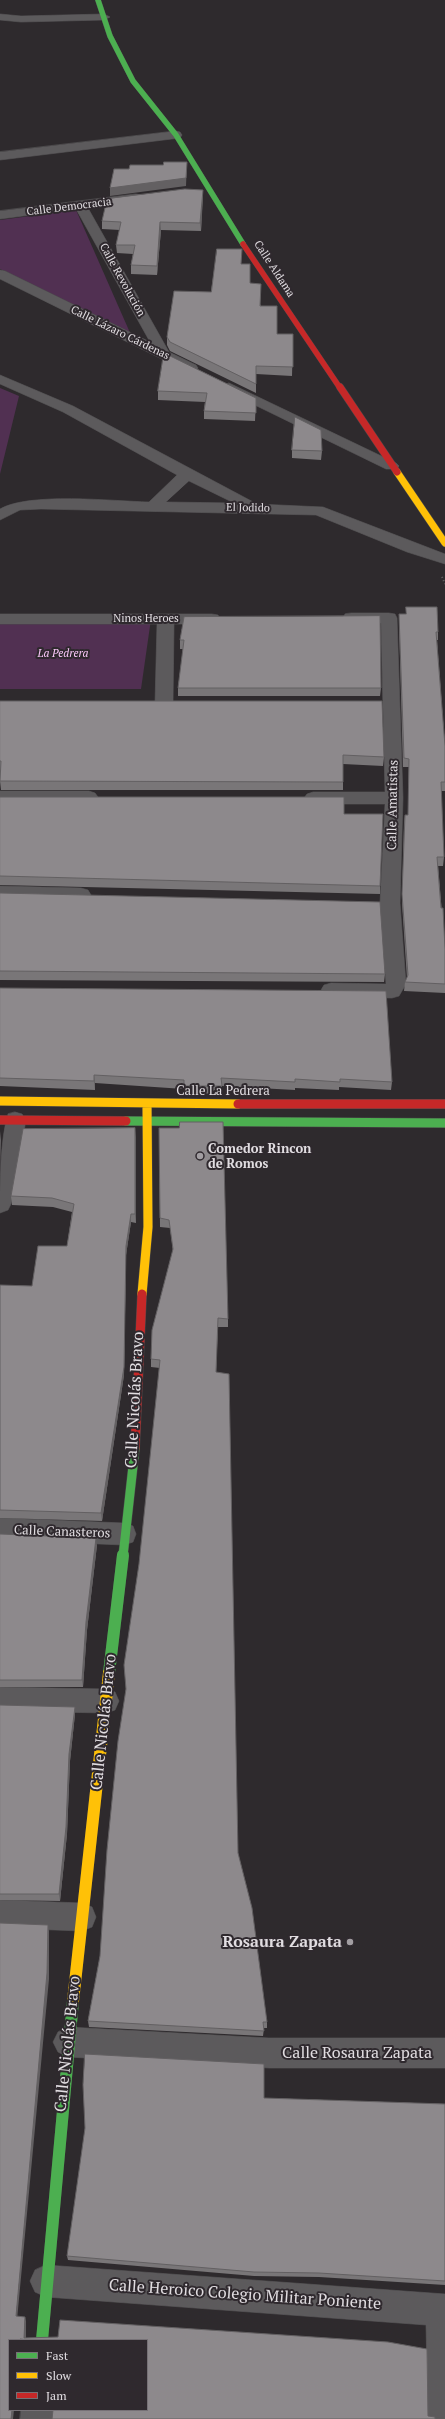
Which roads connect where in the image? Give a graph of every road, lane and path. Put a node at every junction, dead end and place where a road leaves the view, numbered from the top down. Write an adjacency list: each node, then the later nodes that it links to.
1 (98, 0): 3 (main road, Calle Aldama)
2 (0, 17): 3 (street)
3 (104, 17): 4 (main road, Calle Aldama)
4 (176, 135): 5 (street); 6 (main road, Calle Aldama)
5 (0, 156)
6 (209, 189): 7 (street); 14 (main road, Calle Aldama)
7 (194, 191)
8 (148, 197): 9 (street, Calle Democracia)
9 (80, 205): 10 (street, Calle Democracia); 12 (street, Calle Revolución)
10 (0, 215)
11 (0, 274): 12 (street, Calle Lázaro Cárdenas)
12 (164, 355): 14 (street, Calle Lázaro Cárdenas)
13 (0, 379): 15 (street)
14 (391, 466): 19 (main road, Calle Aldama)
15 (187, 474): 16 (street); 17 (street)
16 (152, 507): 17 (street, El Jodido); 18 (street, El Jodido)
17 (256, 508): 20 (street, El Jodido)
18 (0, 515)
19 (445, 543)
20 (445, 560)
21 (333, 618): 29 (street, Calle Amatistas)
22 (0, 619): 23 (street, Ninos Heroes)
23 (166, 619): 24 (street, Ninos Heroes); 25 (street)
24 (229, 619)
25 (164, 703)
26 (0, 797): 27 (street)
27 (110, 797)
28 (300, 798): 29 (street)
29 (394, 798): 32 (street, Calle Amatistas)
30 (0, 893): 31 (street)
31 (96, 895)
32 (312, 990)
33 (0, 1101): 34 (main road, Calle La Pedrera)
34 (147, 1104): 35 (main road, Calle La Pedrera); 37 (main road, Calle Nicolás Bravo)
35 (445, 1104)
36 (8, 1120): 37 (main road); 39 (street)
37 (148, 1122): 38 (main road); 41 (main road, Calle Nicolás Bravo)
38 (445, 1123)
39 (0, 1204)
40 (0, 1529): 41 (street, Calle Canasteros)
41 (124, 1534): 43 (main road, Calle Nicolás Bravo)
42 (0, 1699): 43 (street)
43 (106, 1701): 45 (main road, Calle Nicolás Bravo)
44 (0, 1914): 45 (street)
45 (82, 1917): 46 (main road, Calle Nicolás Bravo)
46 (68, 2042): 47 (street, Calle Rosaura Zapata); 48 (main road, Calle Nicolás Bravo)
47 (445, 2053)
48 (46, 2281): 49 (street, Calle Heroico Colegio Militar Poniente); 50 (main road, Calle Nicolás Bravo)
49 (444, 2310): 51 (street)
50 (42, 2339)
51 (444, 2419)

